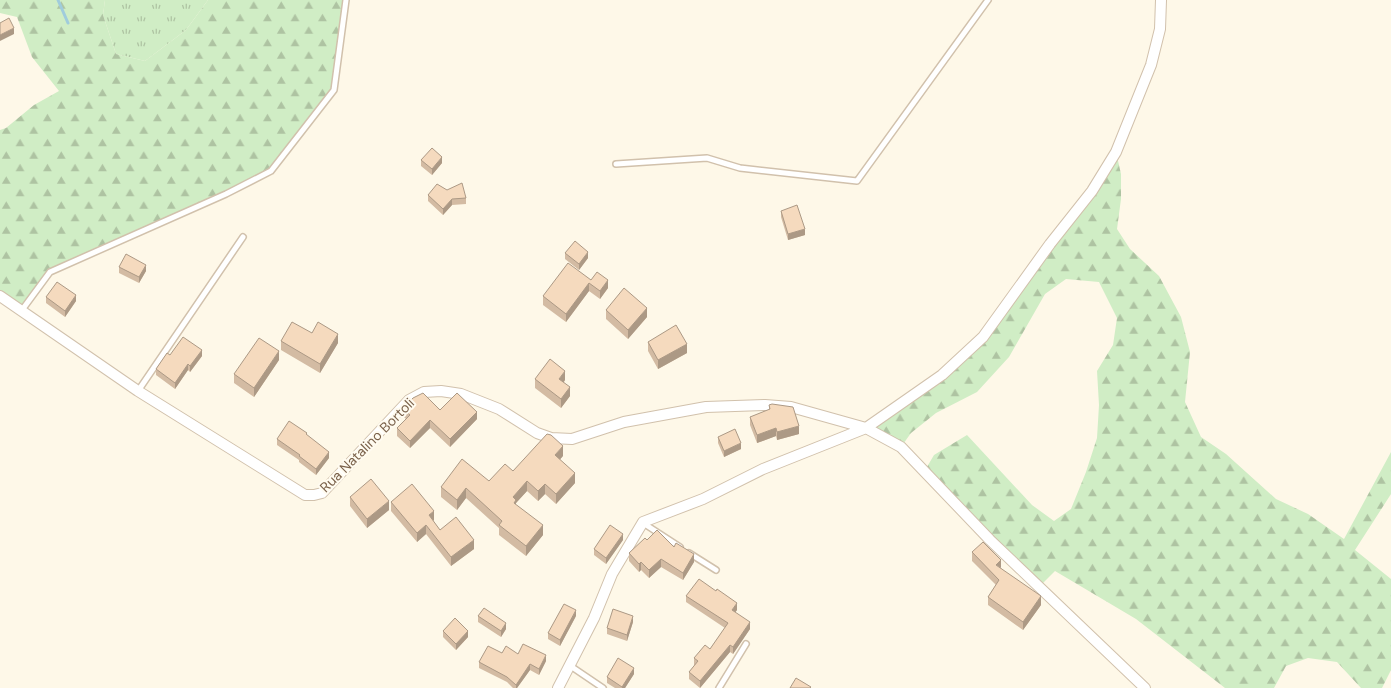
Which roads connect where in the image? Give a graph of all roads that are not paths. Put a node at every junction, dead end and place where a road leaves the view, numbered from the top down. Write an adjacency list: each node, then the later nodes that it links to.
1 (346, 0): 7 (lane)
2 (988, 0): 4 (lane)
3 (1161, 0): 9 (street)
4 (616, 164)
5 (243, 236): 8 (lane)
6 (0, 296): 7 (street, Rua Natalino Bortoli)
7 (22, 310): 8 (street, Rua Natalino Bortoli)
8 (138, 391): 9 (street, Rua Natalino Bortoli)
9 (866, 428): 10 (street); 17 (street, Rua Natalino Bortoli)
10 (643, 522): 11 (lane); 13 (street)
11 (716, 570)
12 (746, 644): 16 (lane)
13 (569, 665): 14 (street); 15 (lane)
14 (558, 688)
15 (603, 688)
16 (719, 688)
17 (1145, 688)

